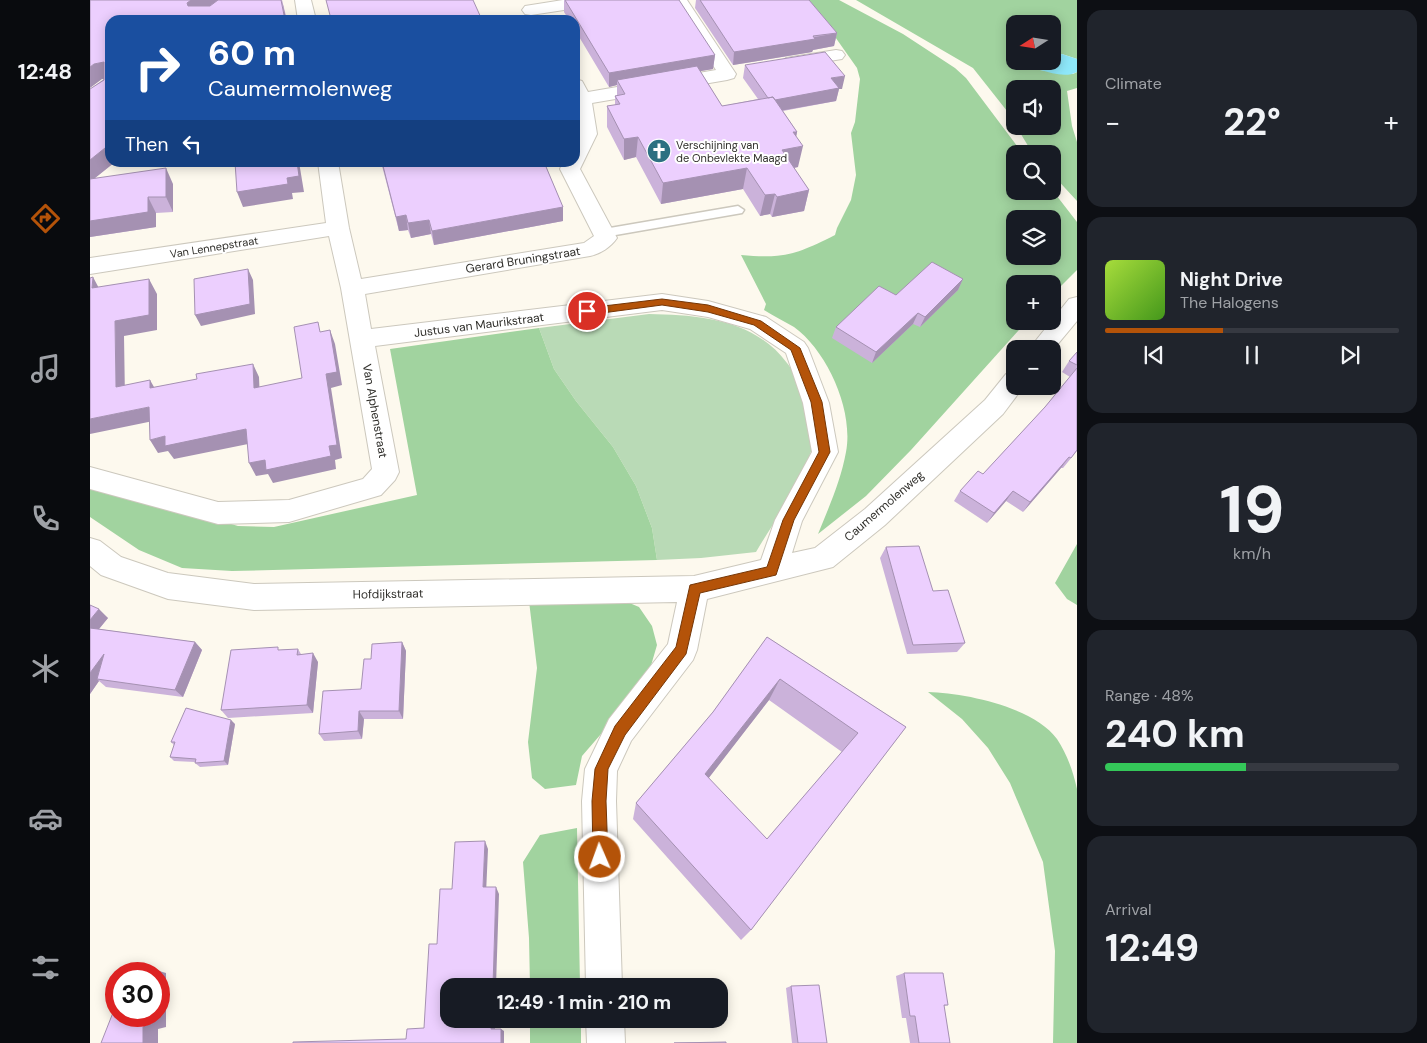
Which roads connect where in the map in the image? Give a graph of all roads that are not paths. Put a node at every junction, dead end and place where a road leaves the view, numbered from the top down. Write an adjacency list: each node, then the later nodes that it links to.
1 (303, 0): 5 (street)
2 (516, 0): 6 (street)
3 (597, 0): 6 (street)
4 (686, 2): 10 (street)
5 (305, 15)
6 (536, 15)
7 (836, 55): 8 (street)
8 (772, 66)
9 (745, 71): 10 (street)
10 (727, 74): 11 (street)
11 (580, 92)
12 (580, 97): 13 (street)
13 (580, 148)
14 (329, 167): 17 (street, Van Alphenstraat)
15 (571, 167): 18 (street)
16 (738, 210): 18 (lane)
17 (338, 228): 19 (street, Van Lennepstraat); 20 (street, Van Alphenstraat)
18 (604, 233): 20 (street, Gerard Bruningstraat)
19 (90, 266)
20 (352, 288): 22 (street, Van Alphenstraat)
21 (1077, 305): 23 (street)
22 (362, 340): 25 (street, Van Alphenstraat); 27 (street, Justus van Maurikstraat)
23 (1048, 340)
24 (1006, 392): 27 (street, Caumermolenweg)
25 (90, 478)
26 (90, 550): 28 (street, Hofdijkstraat)
27 (772, 572): 28 (street, Caumermolenweg)
28 (694, 588): 29 (street)
29 (604, 978)
30 (605, 1028): 31 (street)
31 (606, 1043)

